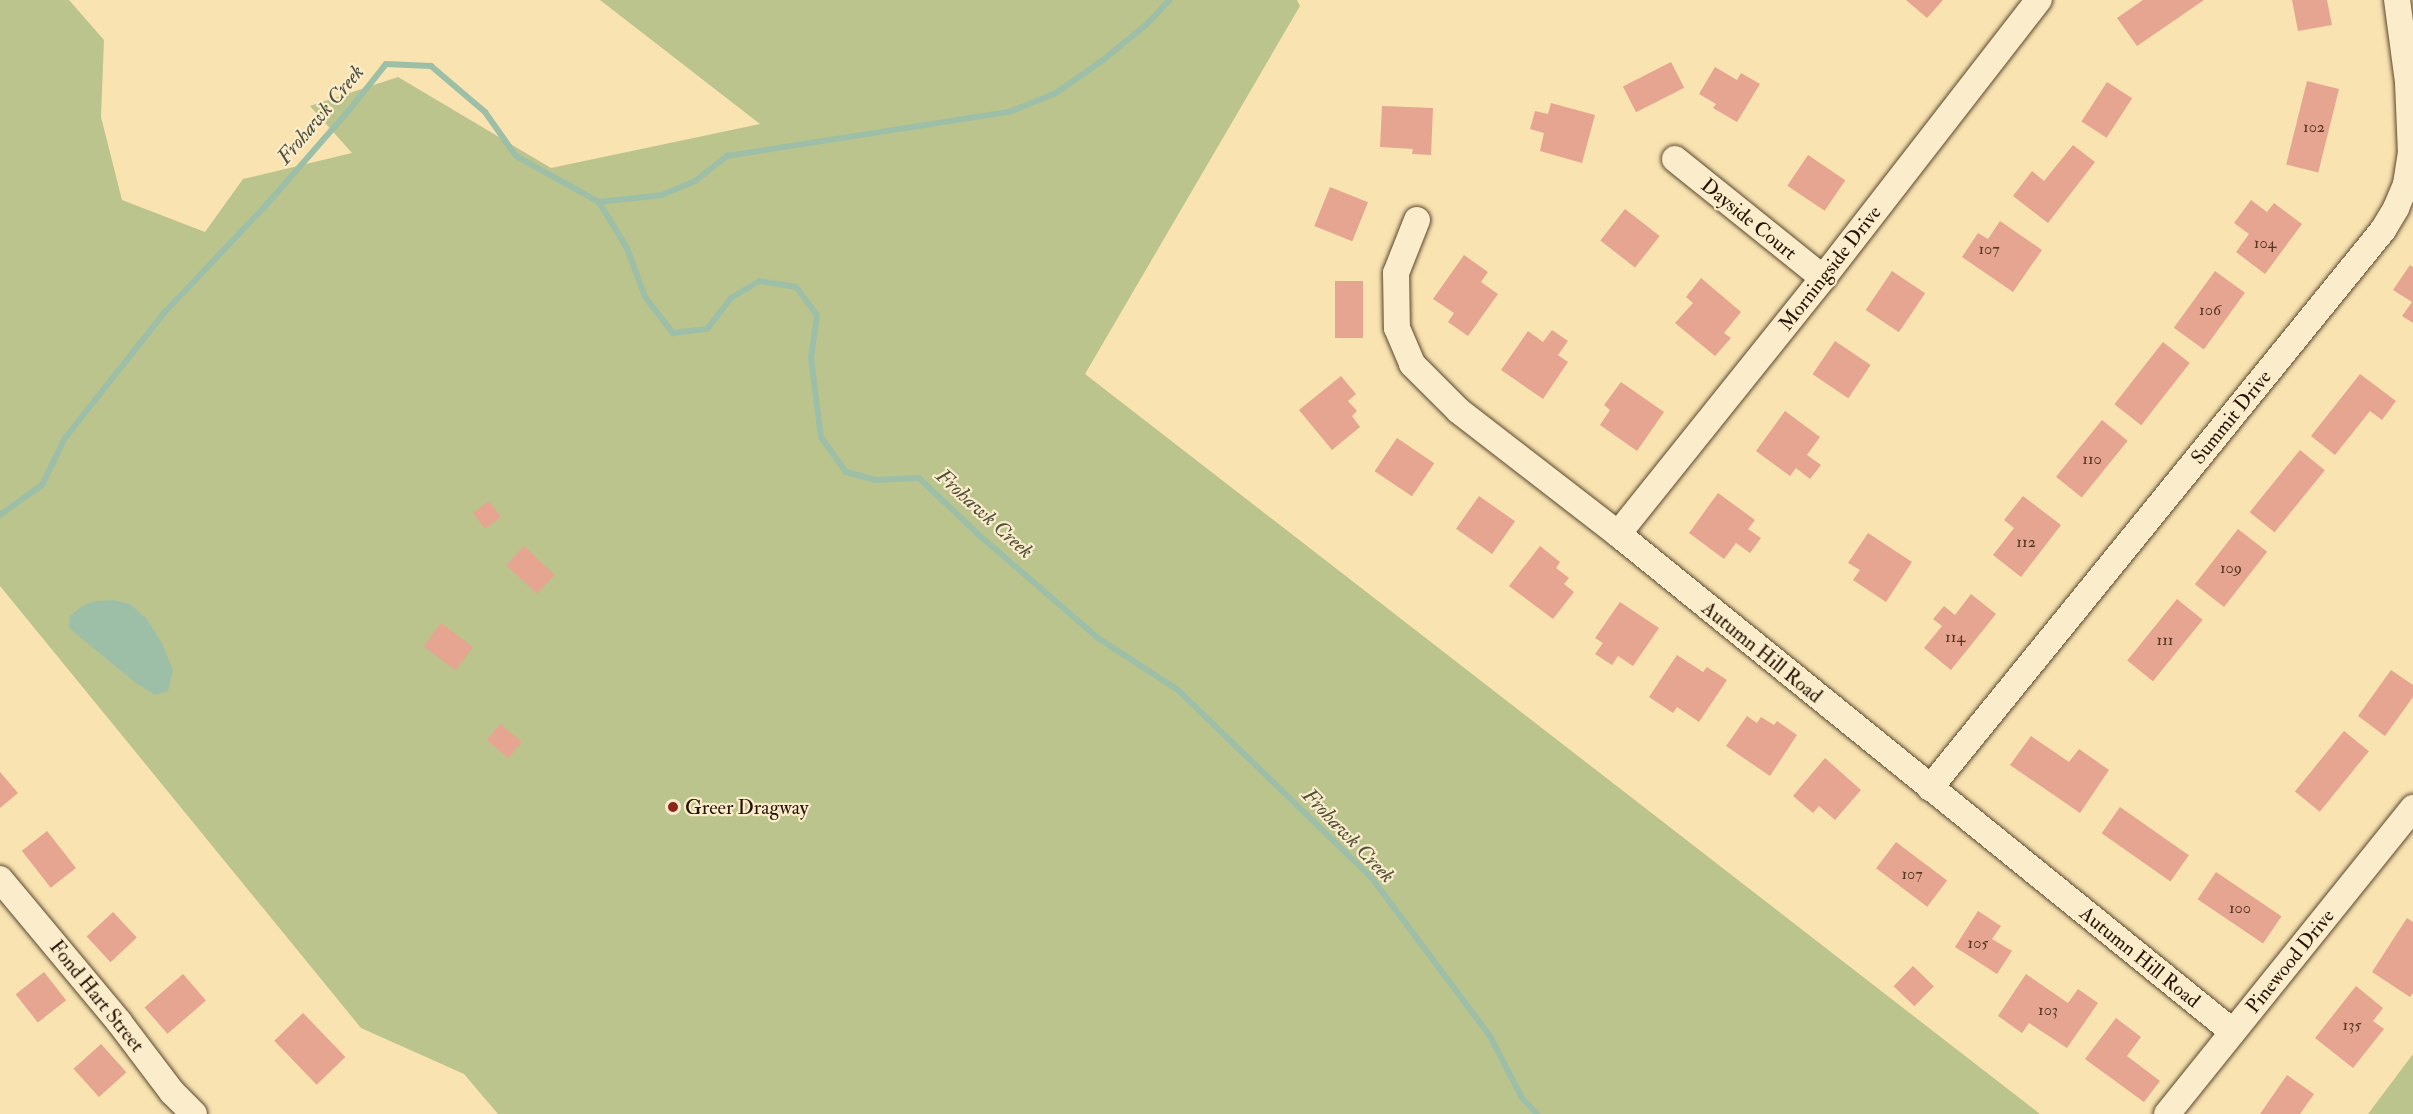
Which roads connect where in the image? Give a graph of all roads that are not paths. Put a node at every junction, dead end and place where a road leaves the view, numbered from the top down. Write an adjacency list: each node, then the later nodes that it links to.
1 (2039, 0): 6 (street, Morningside Drive)
2 (2397, 0): 4 (street, Summit Drive)
3 (1675, 159): 6 (street, Dayside Court)
4 (2409, 186): 8 (street, Summit Drive)
5 (1418, 220): 7 (street, Autumn Hill Road)
6 (1823, 278): 7 (street, Morningside Drive)
7 (1618, 534): 8 (street, Autumn Hill Road)
8 (1930, 788): 11 (street, Autumn Hill Road)
9 (2413, 808): 11 (street, Pinewood Drive)
10 (0, 879): 12 (street, Fond Hart Street)
11 (2233, 1032): 14 (street, Pinewood Drive)
12 (168, 1103): 13 (street, Fond Hart Street)
13 (194, 1114)
14 (2167, 1114)

